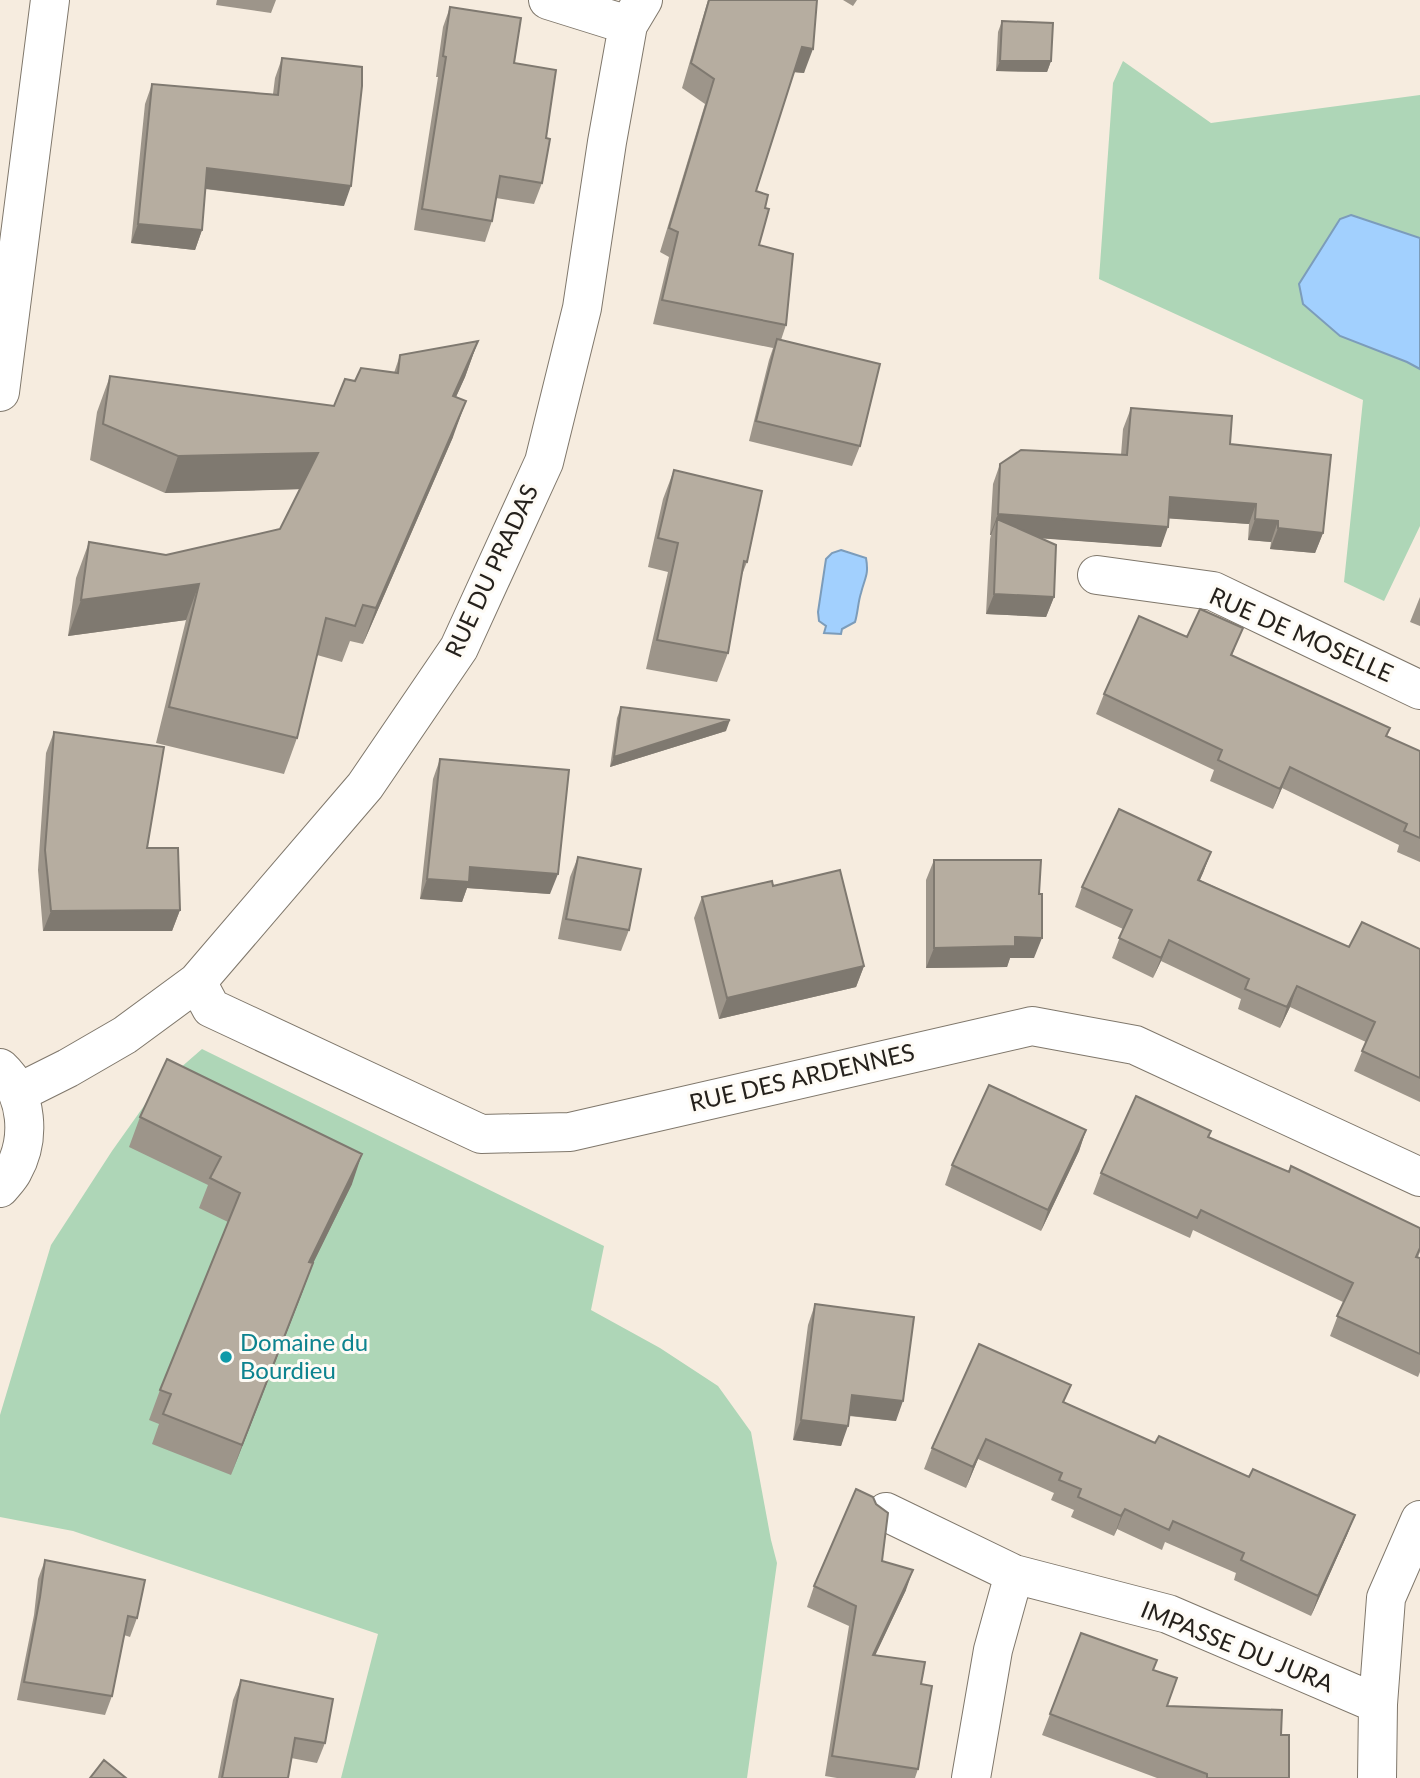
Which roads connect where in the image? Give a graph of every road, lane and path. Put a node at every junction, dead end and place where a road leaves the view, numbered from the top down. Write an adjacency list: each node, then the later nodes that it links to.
1 (50, 0): 4 (street)
2 (548, 0): 3 (street)
3 (636, 13): 7 (street, RUE DU PRADAS)
4 (0, 392)
5 (1097, 575): 6 (street, RUE DE MOSELLE)
6 (1420, 690)
7 (197, 982): 8 (street, RUE DU PRADAS); 9 (street, RUE DES ARDENNES)
8 (9, 1081): 10 (street)
9 (1420, 1177)
10 (0, 1188)
11 (886, 1511): 13 (street, IMPASSE DU JURA)
12 (1420, 1520): 14 (street)
13 (1014, 1574): 14 (street, IMPASSE DU JURA); 15 (street)
14 (1378, 1704): 16 (street)
15 (971, 1778)
16 (1377, 1778)

